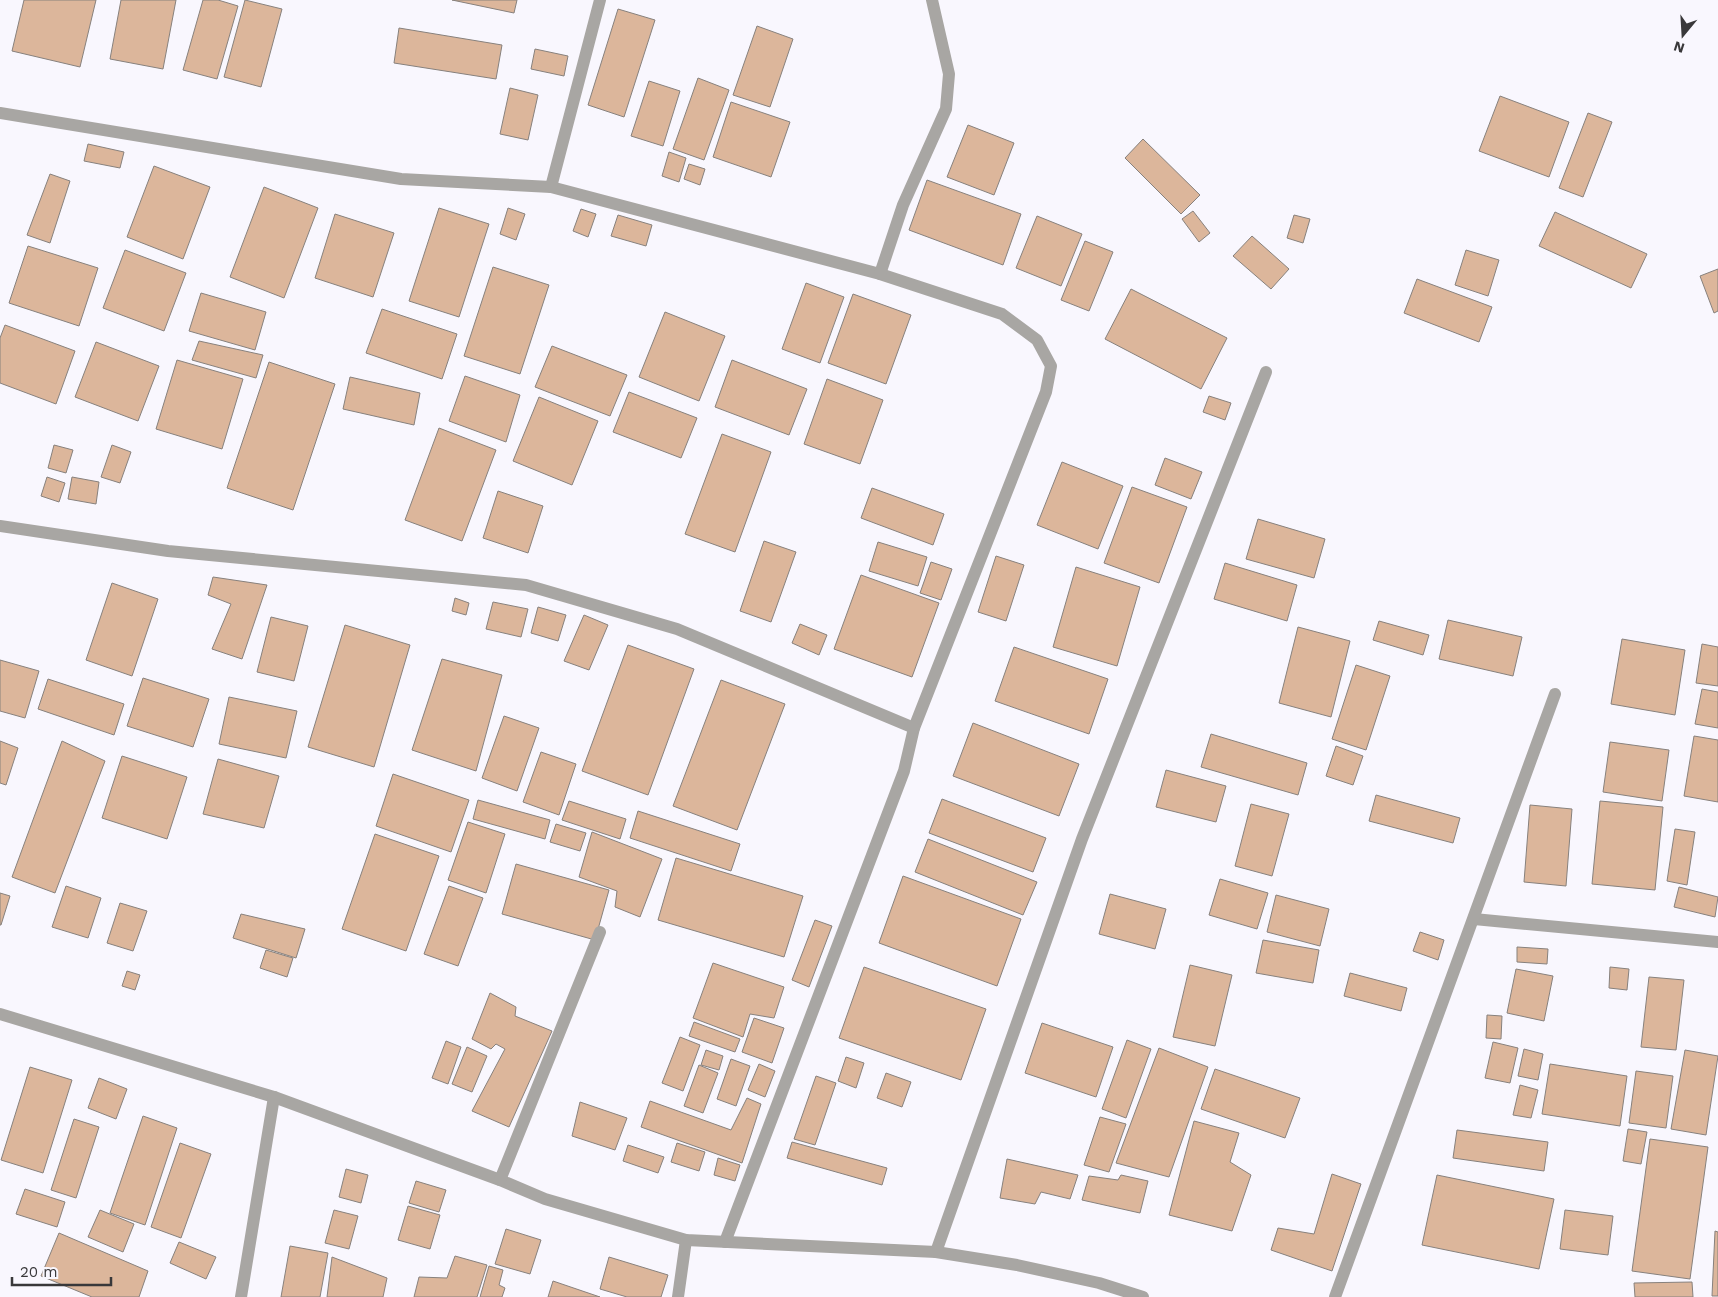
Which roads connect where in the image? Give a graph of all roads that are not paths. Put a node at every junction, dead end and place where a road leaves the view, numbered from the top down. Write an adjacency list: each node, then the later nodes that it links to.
1 (600, 0): 4 (street)
2 (932, 0): 5 (street)
3 (0, 113): 4 (street)
4 (551, 187): 5 (street)
5 (880, 274): 9 (street)
6 (1266, 372): 18 (street)
7 (0, 526): 9 (street)
8 (1555, 694): 10 (street)
9 (914, 728): 17 (street)
10 (1474, 919): 12 (street); 22 (street)
11 (600, 932): 15 (street)
12 (1718, 942)
13 (0, 1014): 14 (street)
14 (274, 1097): 15 (street); 19 (street)
15 (500, 1180): 16 (street)
16 (686, 1240): 17 (street); 20 (street)
17 (726, 1242): 18 (street)
18 (936, 1252): 21 (street)
19 (241, 1297)
20 (678, 1297)
21 (1143, 1297)
22 (1335, 1297)

